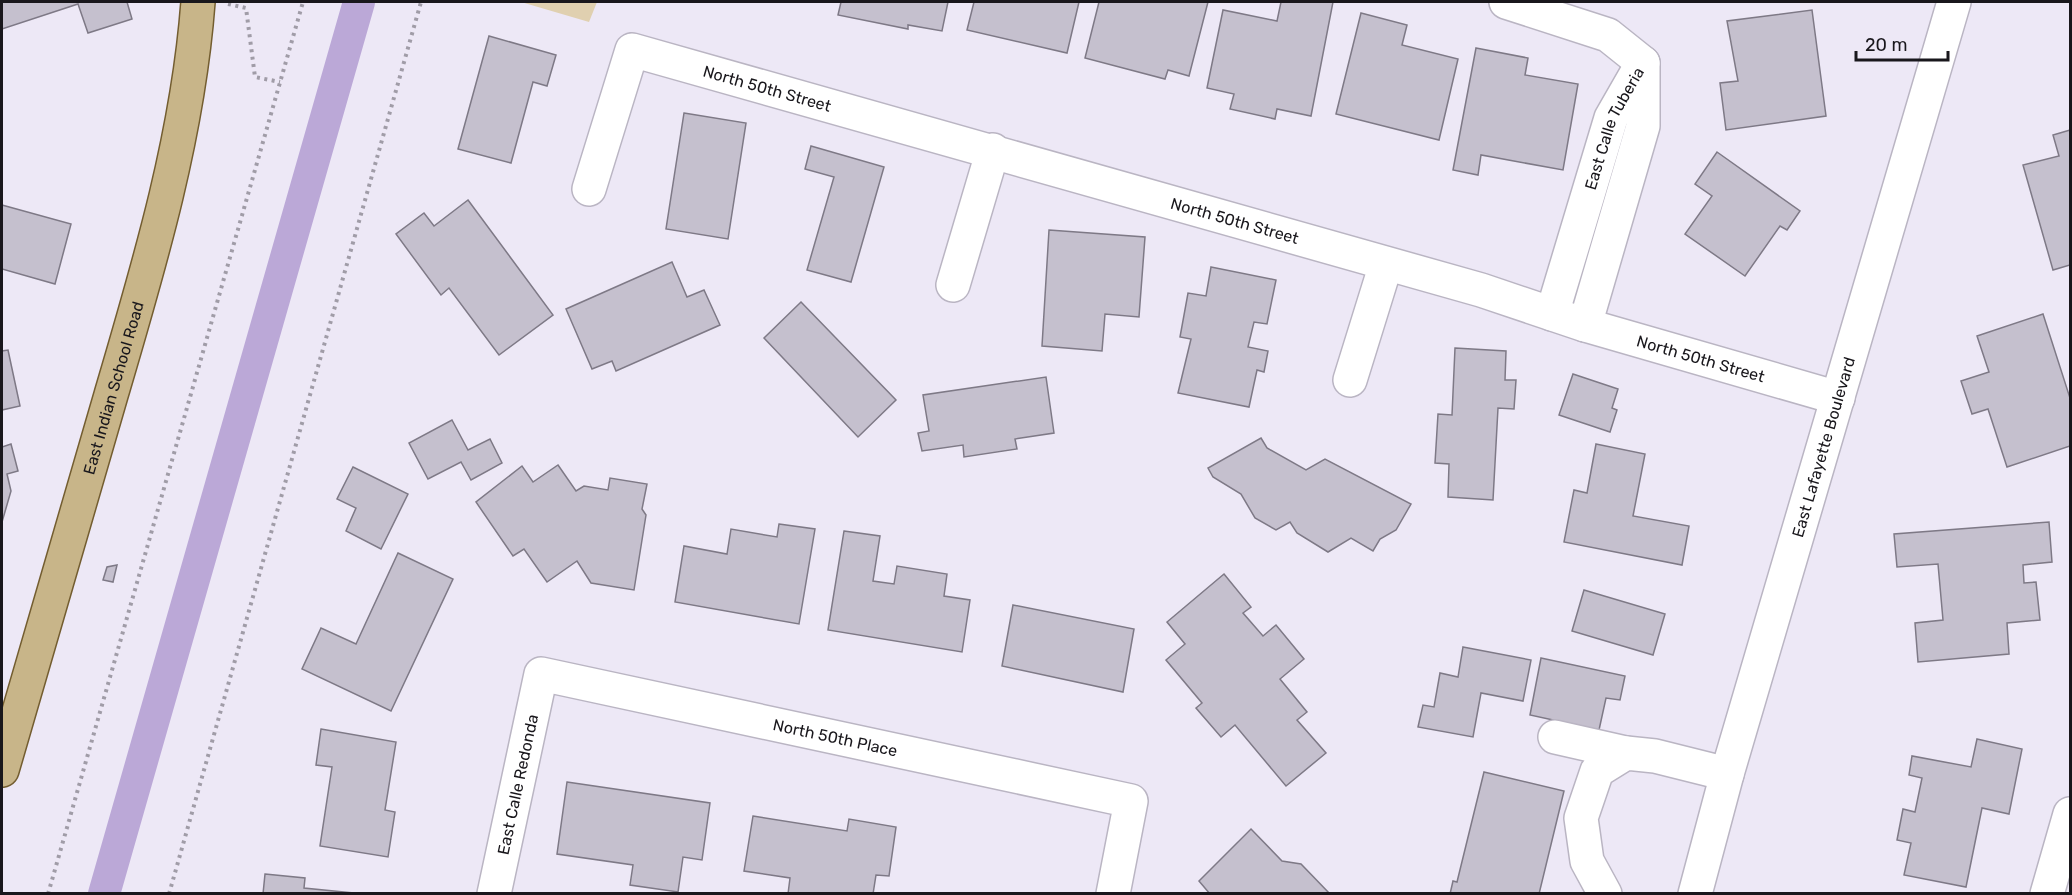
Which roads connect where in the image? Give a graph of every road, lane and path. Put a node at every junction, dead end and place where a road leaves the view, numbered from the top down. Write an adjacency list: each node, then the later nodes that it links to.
1 (209, 2): 7 (path); 21 (main road, East Indian School Road)
2 (303, 2): 7 (path)
3 (421, 2): 25 (path)
4 (1506, 2): 6 (street)
5 (1954, 2): 17 (street, East Lafayette Boulevard)
6 (1643, 63): 10 (street, East Calle Tuberia); 11 (street, East Calle Tuberia)
7 (280, 82): 24 (path)
8 (993, 150): 9 (street, North 50th Street); 12 (street, North 50th Street); 13 (street)
9 (590, 189)
10 (1586, 199): 11 (street, East Calle Tuberia); 14 (street, East Calle Tuberia)
11 (1620, 207): 15 (street, East Calle Tuberia)
12 (1386, 264): 14 (street, North 50th Street); 16 (street)
13 (953, 285)
14 (1552, 314): 15 (street, North 50th Street)
15 (1585, 325): 17 (street, North 50th Street)
16 (1350, 380)
17 (1838, 398): 22 (street, East Lafayette Boulevard)
18 (541, 674): 26 (street, East Calle Redonda); 27 (street, North 50th Place)
19 (1555, 737): 20 (street)
20 (1626, 753): 22 (street); 28 (street)
21 (2, 770)
22 (1728, 774): 29 (street, East Lafayette Boulevard)
23 (2070, 814): 30 (street)
24 (48, 894)
25 (169, 894)
26 (494, 894)
27 (1113, 894)
28 (1605, 894)
29 (1695, 894)
30 (2047, 894)

